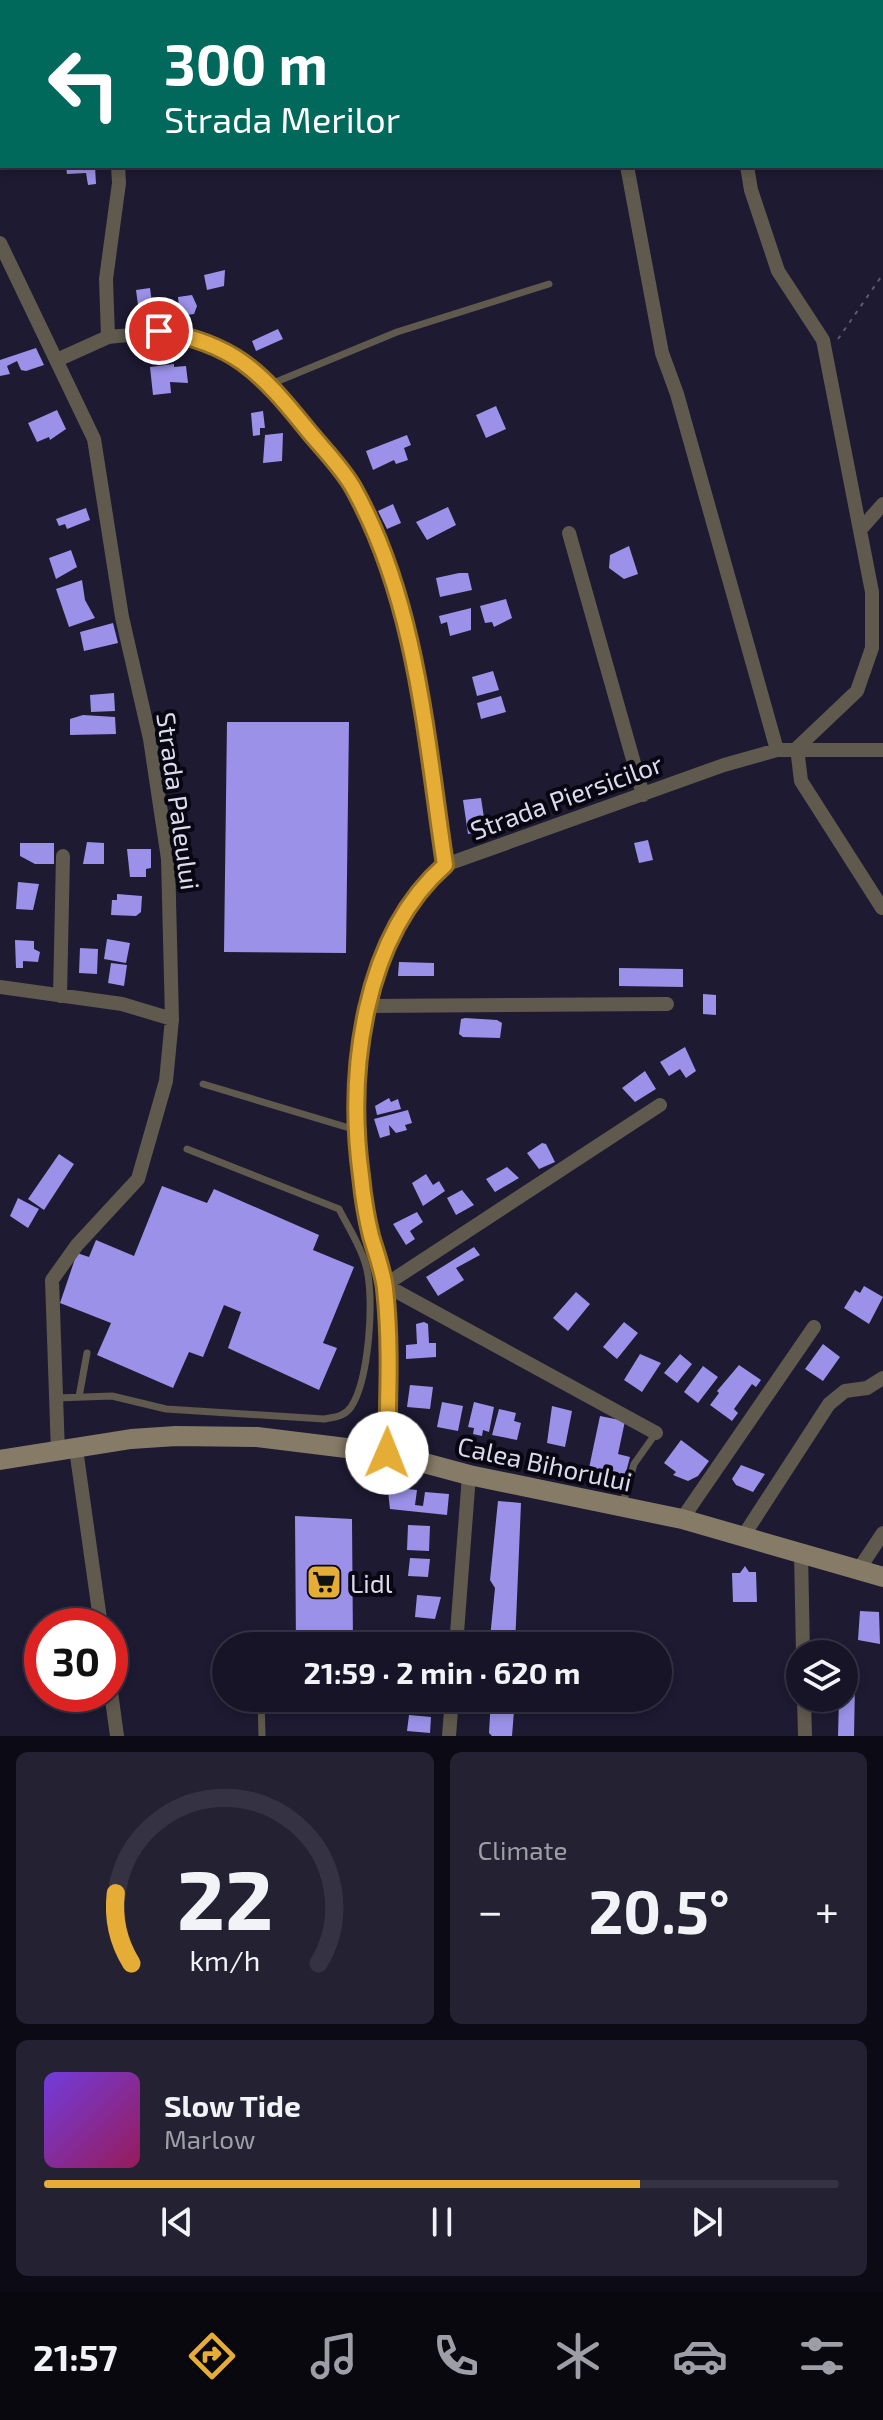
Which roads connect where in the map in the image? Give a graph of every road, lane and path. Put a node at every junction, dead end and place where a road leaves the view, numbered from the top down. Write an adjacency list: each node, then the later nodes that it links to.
1 (118, 168): 7 (street)
2 (627, 168): 16 (street)
3 (747, 168): 8 (street)
4 (0, 243): 9 (street, Strada Paleului)
5 (883, 274): 8 (path)
6 (549, 284): 10 (lane)
7 (108, 337): 9 (street); 10 (street)
8 (826, 356): 12 (street)
9 (57, 360): 26 (street, Strada Paleului)
10 (269, 385): 20 (street)
11 (883, 504): 12 (street)
12 (861, 529): 14 (street)
13 (569, 533): 18 (street)
14 (877, 646): 15 (street)
15 (797, 748): 16 (street, Strada Piersicilor); 17 (street, Strada Piersicilor); 21 (street)
16 (777, 750): 18 (street, Strada Piersicilor)
17 (883, 750)
18 (643, 795): 20 (street, Strada Piersicilor)
19 (63, 856): 23 (street)
20 (445, 865): 25 (street, Strada Piersicilor)
21 (882, 908)
22 (0, 987): 23 (street)
23 (60, 996): 26 (street)
24 (667, 1004): 25 (street)
25 (367, 1006): 29 (street, Strada Piersicilor)
26 (172, 1019): 36 (street, Strada Paleului)
27 (203, 1084): 29 (lane)
28 (660, 1105): 31 (street)
29 (359, 1131): 31 (street, Strada Piersicilor)
30 (187, 1149): 35 (lane)
31 (385, 1285): 37 (street); 39 (street, Strada Piersicilor)
32 (814, 1327): 43 (street)
33 (87, 1353): 35 (lane)
34 (883, 1378): 45 (street)
35 (79, 1397): 36 (lane)
36 (57, 1398): 38 (street, Strada Paleului)
37 (656, 1433): 42 (lane)
38 (67, 1451): 39 (main road, Calea Bihorului); 40 (main road, Calea Bihorului); 49 (street, Strada Paleului)
39 (387, 1453): 41 (main road, Calea Bihorului)
40 (0, 1460)
41 (469, 1475): 42 (main road, Calea Bihorului); 50 (street)
42 (622, 1505): 43 (main road, Calea Bihorului)
43 (682, 1519): 45 (main road, Calea Bihorului)
44 (883, 1533): 47 (street)
45 (744, 1535): 46 (main road, Calea Bihorului)
46 (801, 1552): 47 (main road, Calea Bihorului); 51 (street)
47 (859, 1569): 48 (main road, Calea Bihorului)
48 (883, 1577)
49 (98, 1608)
50 (457, 1632)
51 (803, 1640)
52 (114, 1712): 56 (street)
53 (261, 1712): 57 (lane)
54 (451, 1712): 58 (street)
55 (804, 1712): 59 (street)
56 (117, 1736)
57 (262, 1736)
58 (449, 1736)
59 (805, 1736)

